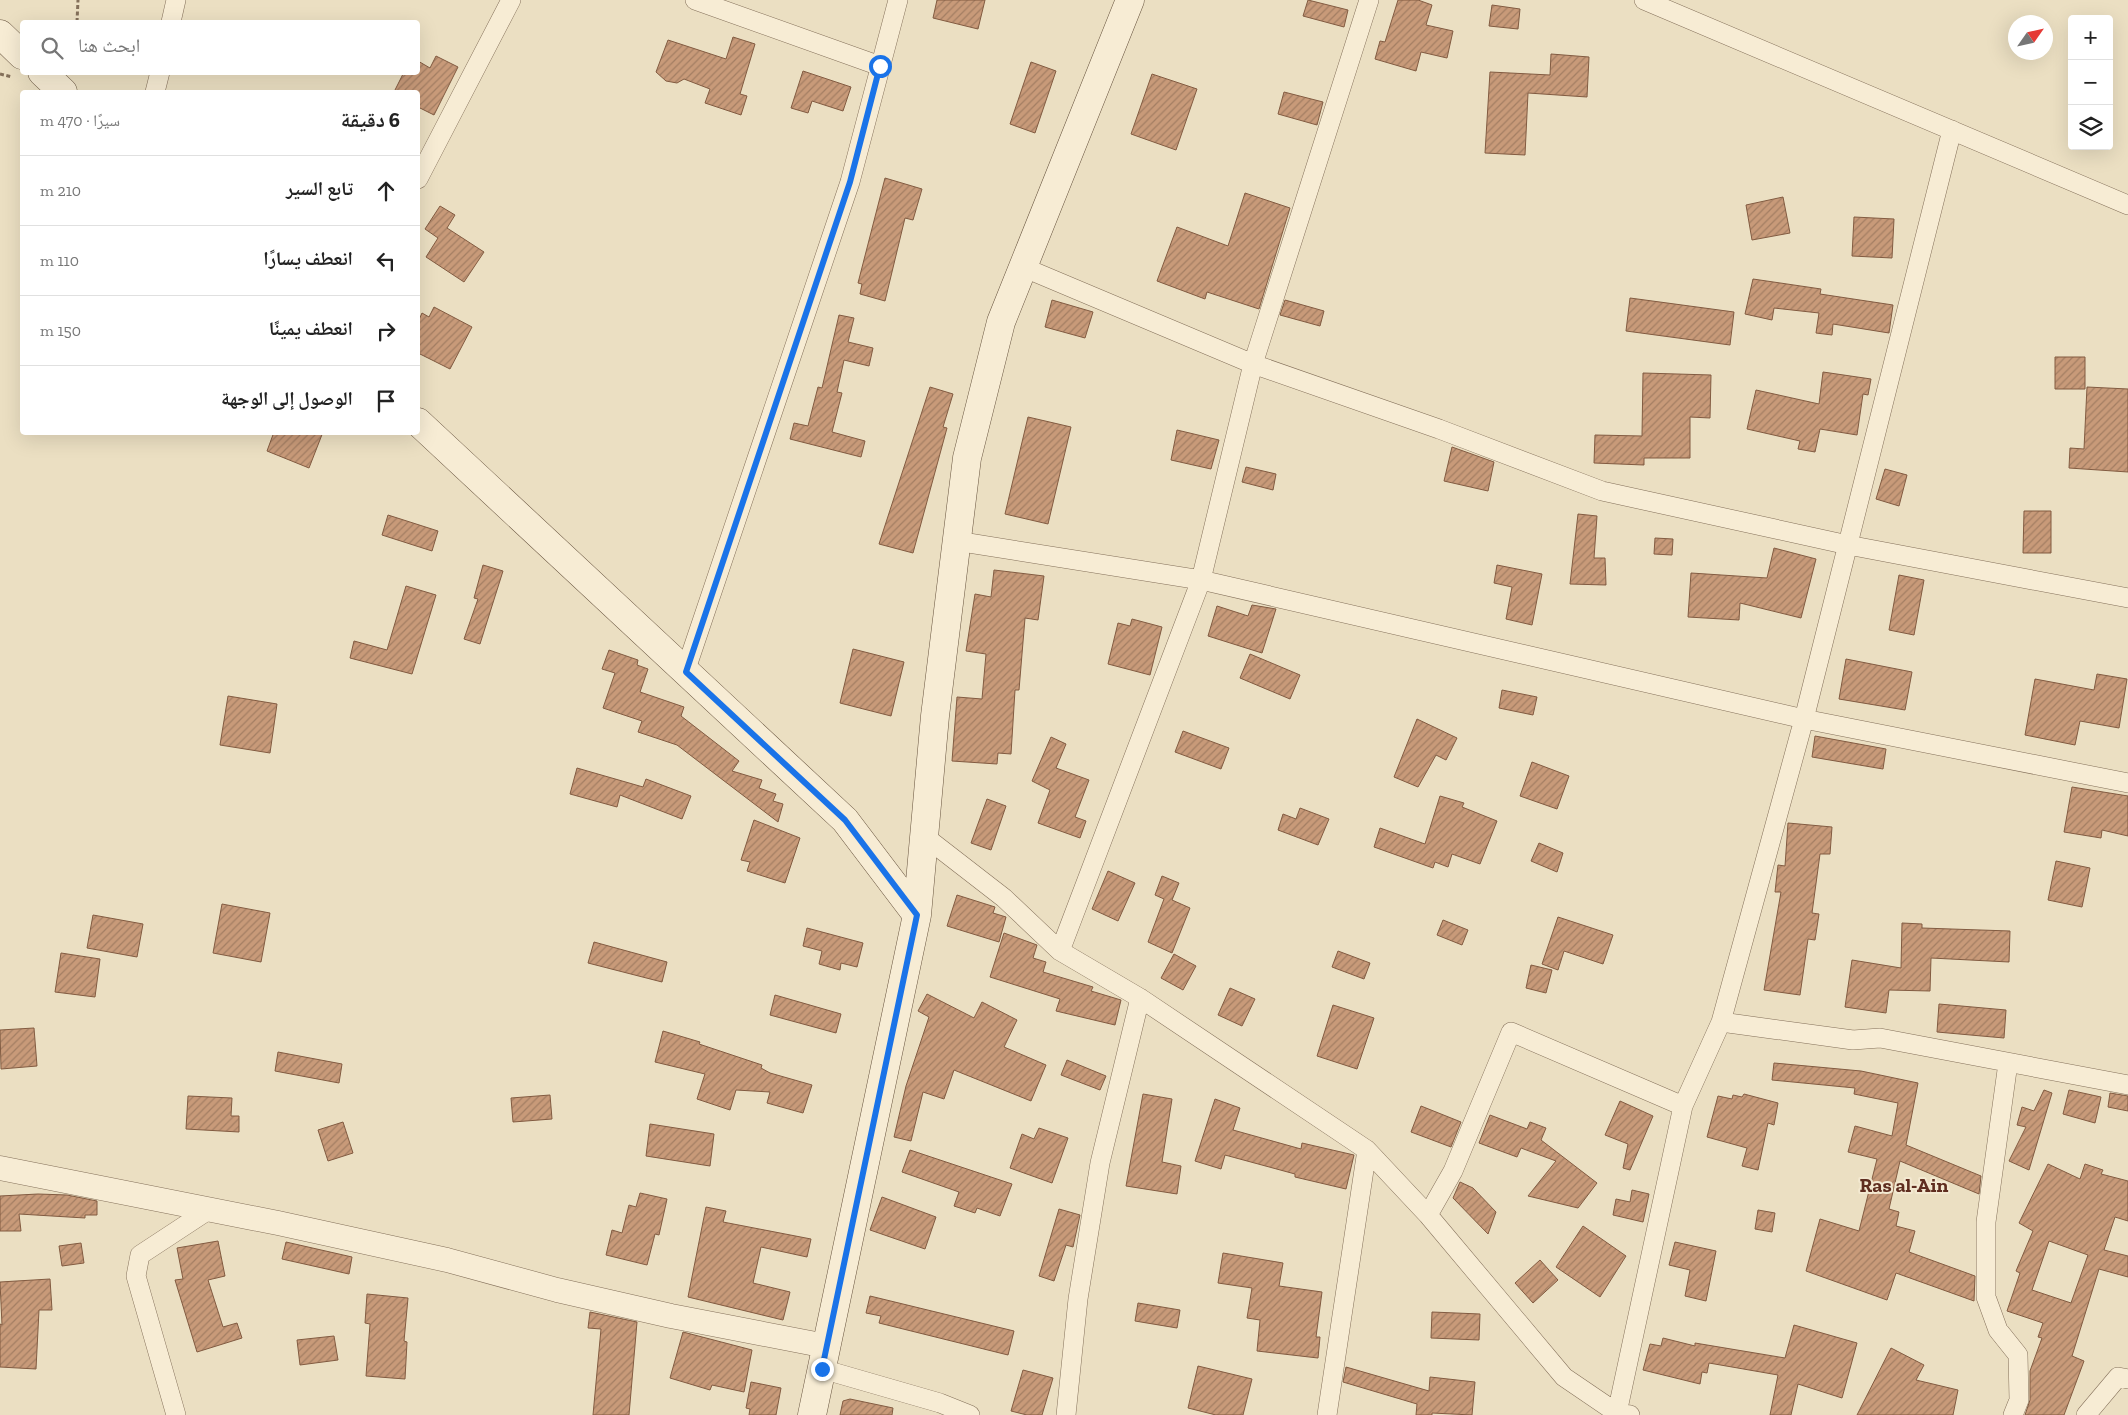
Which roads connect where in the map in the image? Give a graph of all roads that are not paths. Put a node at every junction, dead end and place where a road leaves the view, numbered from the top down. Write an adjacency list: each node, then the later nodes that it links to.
1 (176, 0): 8 (street)
2 (511, 0): 17 (street)
3 (695, 0): 11 (street)
4 (898, 0): 11 (street)
5 (1130, 0): 19 (main road)
6 (1369, 0): 20 (street)
7 (1644, 0): 16 (street)
8 (171, 20)
9 (0, 34): 10 (main road)
10 (20, 53)
11 (880, 66): 26 (street)
12 (45, 75): 14 (main road)
13 (159, 75): 15 (street)
14 (61, 90)
15 (156, 90)
16 (1952, 130): 18 (street); 23 (street)
17 (420, 175)
18 (2128, 204)
19 (1025, 268): 20 (street); 22 (main road)
20 (1253, 364): 23 (street); 24 (street)
21 (420, 424): 26 (main road)
22 (956, 541): 24 (street); 29 (main road)
23 (1848, 545): 25 (street); 27 (street)
24 (1201, 580): 27 (street); 31 (street)
25 (2128, 598)
26 (686, 672): 30 (main road)
27 (1804, 719): 28 (street); 33 (street)
28 (2128, 783)
29 (924, 836): 30 (main road); 31 (street)
30 (917, 915): 41 (main road)
31 (1060, 951): 32 (street)
32 (1140, 998): 37 (street); 47 (street)
33 (1721, 1022): 34 (street); 36 (street)
34 (2008, 1063): 35 (street); 49 (street)
35 (2128, 1085)
36 (1683, 1106): 40 (street); 43 (street)
37 (1367, 1150): 40 (street); 48 (street)
38 (0, 1168): 39 (street)
39 (210, 1209): 41 (street); 44 (street)
40 (1428, 1214): 43 (street)
41 (824, 1358): 45 (main road); 46 (street)
42 (2128, 1379): 50 (street)
43 (1623, 1414)
44 (176, 1415)
45 (812, 1415)
46 (970, 1415)
47 (1066, 1415)
48 (1327, 1415)
49 (2013, 1415)
50 (2086, 1415)

